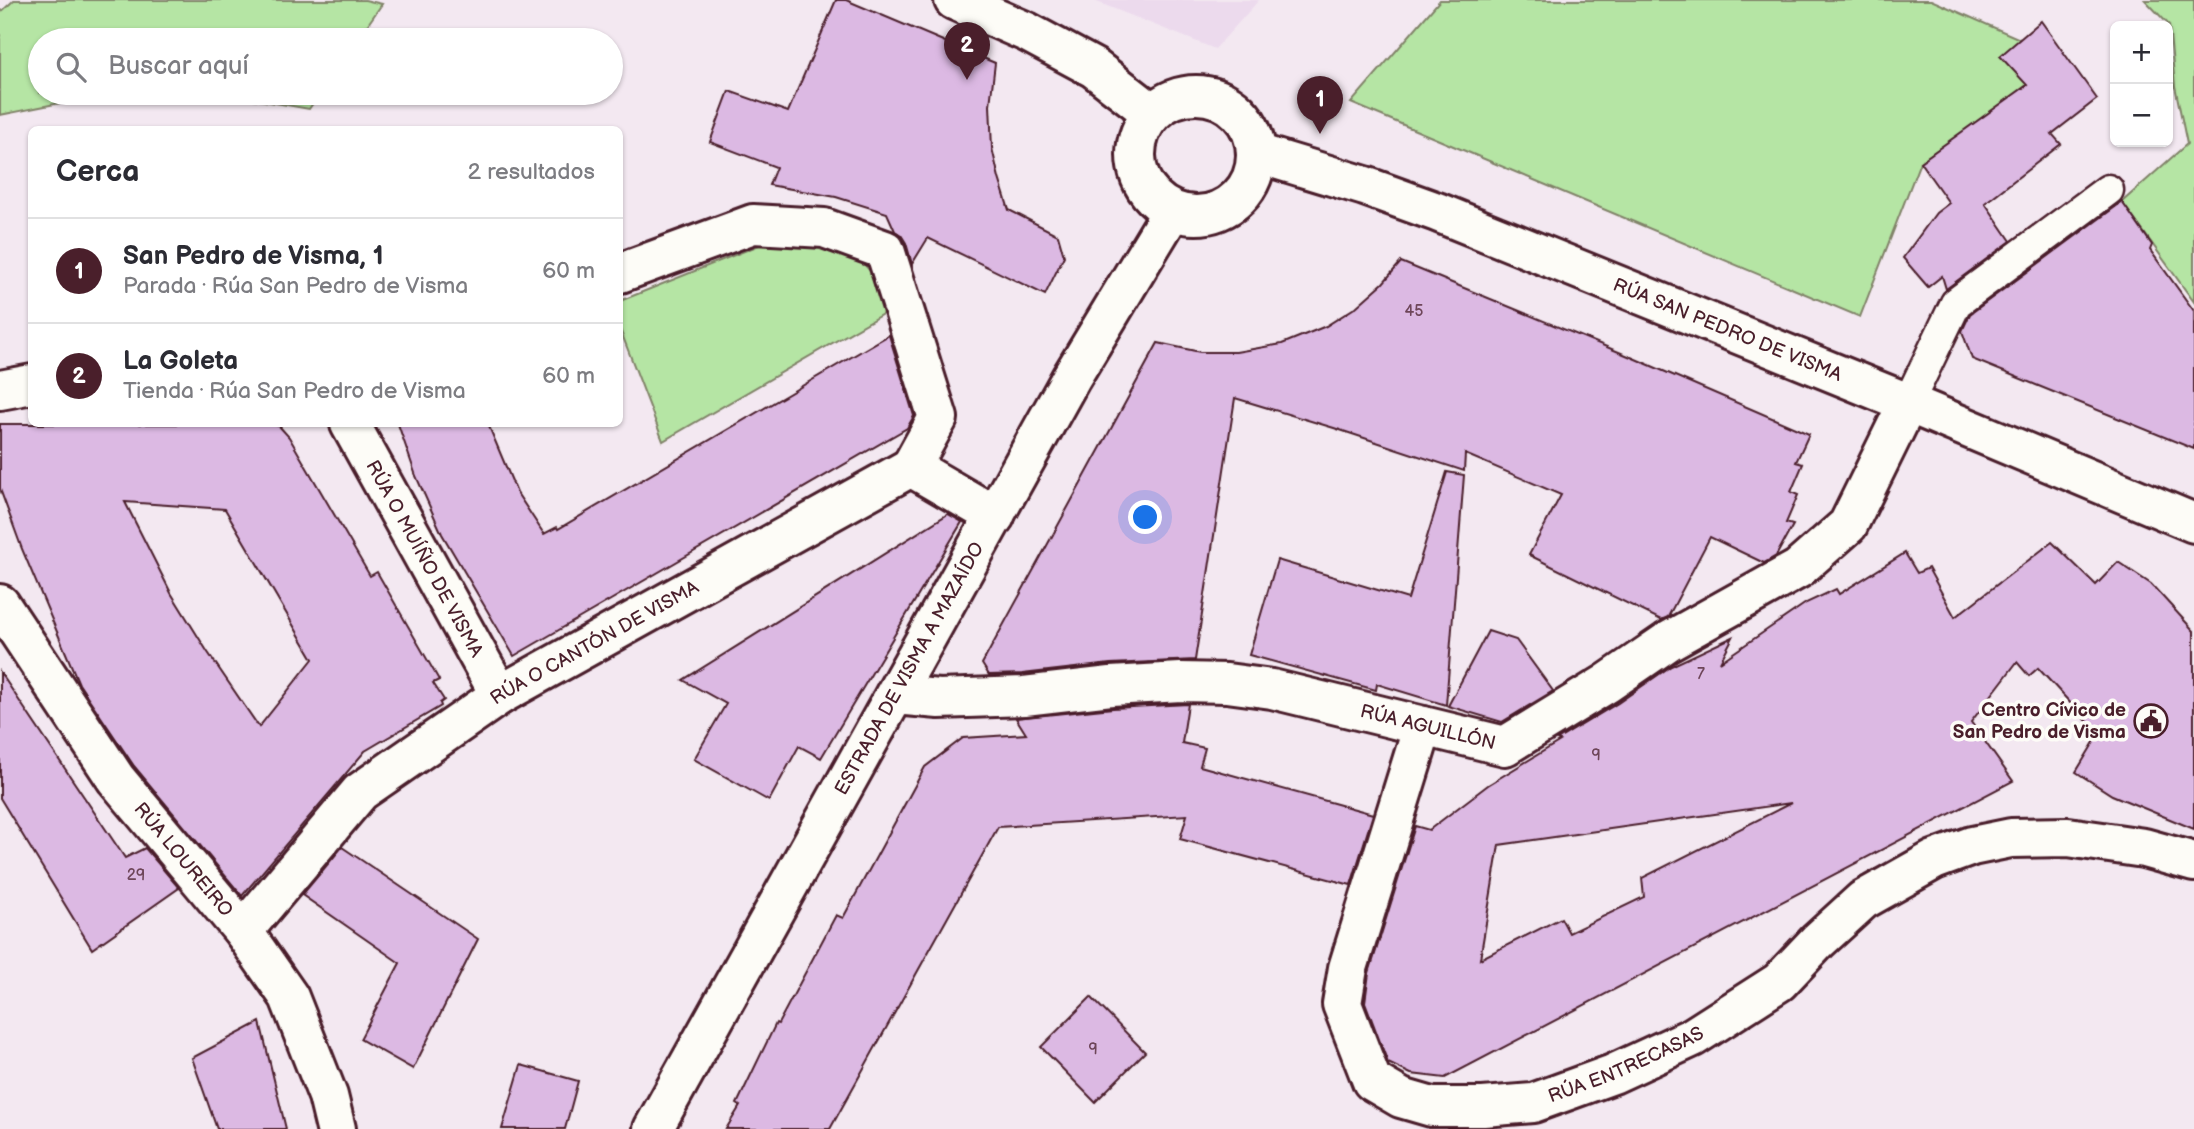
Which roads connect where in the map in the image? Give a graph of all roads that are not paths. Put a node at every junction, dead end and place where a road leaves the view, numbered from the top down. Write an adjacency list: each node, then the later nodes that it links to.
1 (954, 0): 2 (street)
2 (1152, 113): 3 (street); 5 (street)
3 (1256, 153): 5 (street); 9 (street, RÚA SAN PEDRO DE VISMA)
4 (2108, 190): 9 (lane)
5 (1172, 211): 12 (street, ESTRADA DE VISMA A MAZAÍDO)
6 (623, 272): 11 (street)
7 (28, 385): 8 (street)
8 (0, 390)
9 (1908, 403): 13 (street, RÚA SAN PEDRO DE VISMA); 17 (street, RÚA AGUILLÓN)
10 (352, 427): 15 (street, RÚA O MUÍÑO DE VISMA)
11 (911, 467): 12 (street); 15 (street, RÚA O CANTÓN DE VISMA)
12 (995, 516): 16 (street, ESTRADA DE VISMA A MAZAÍDO)
13 (2194, 523)
14 (0, 604): 19 (street, RÚA LOUREIRO)
15 (500, 695): 19 (street, RÚA O CANTÓN DE VISMA)
16 (895, 695): 17 (street, RÚA AGUILLÓN); 21 (street, ESTRADA DE VISMA A MAZAÍDO)
17 (1423, 726): 18 (street, RÚA ENTRECASAS)
18 (2194, 862)
19 (243, 931): 20 (street, RÚA LOUREIRO)
20 (336, 1129)
21 (653, 1129)

